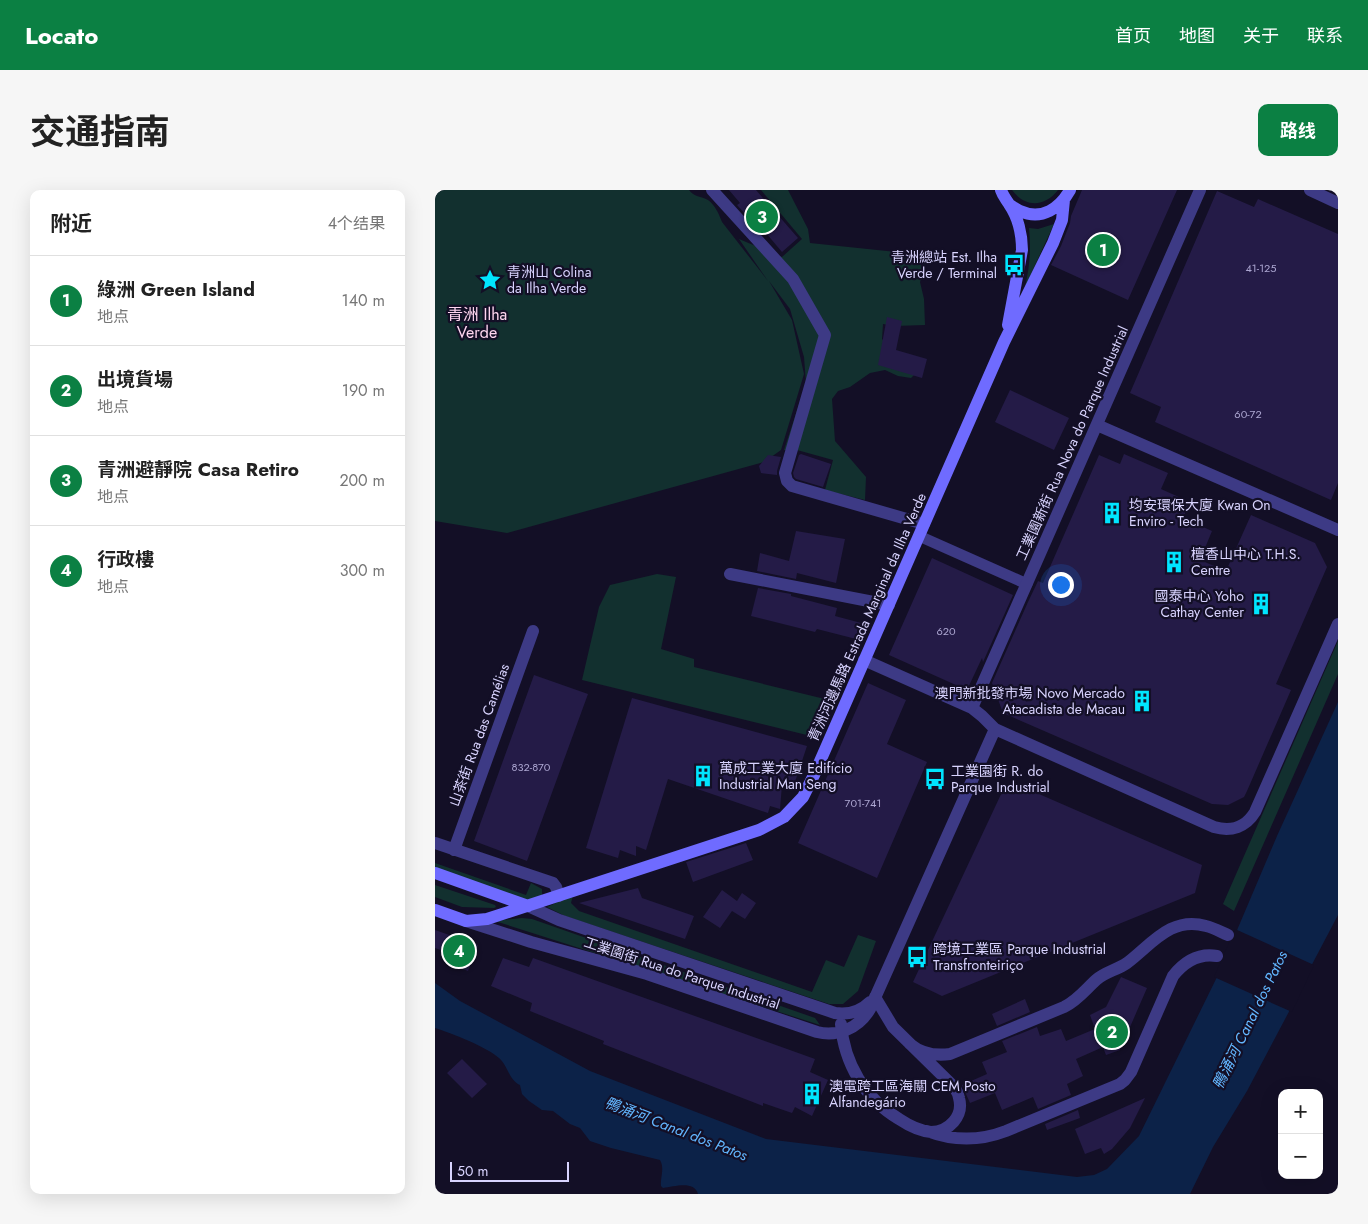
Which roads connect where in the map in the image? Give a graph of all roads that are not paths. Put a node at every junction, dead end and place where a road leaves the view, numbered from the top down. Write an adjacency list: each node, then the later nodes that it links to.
1 (712, 190): 10 (street)
2 (1001, 190): 7 (main road, 青洲河邊馬路 Estrada Marginal da Ilha Verde)
3 (1200, 190): 9 (street, 工業園新街 Rua Nova do Parque Industrial)
4 (1310, 190): 6 (street)
5 (1067, 195): 7 (main road, 青洲河邊馬路 Estrada Marginal da Ilha Verde); 8 (main road, 青洲河邊馬路 Estrada Marginal da Ilha Verde)
6 (1338, 203)
7 (1010, 205): 8 (main road, 青洲河邊馬路 Estrada Marginal da Ilha Verde)
8 (1005, 342): 10 (main road, 青洲河邊馬路 Estrada Marginal da Ilha Verde)
9 (1097, 425): 11 (street); 14 (street, 工業園新街 Rua Nova do Parque Industrial)
10 (925, 524): 12 (main road, 青洲河邊馬路 Estrada Marginal da Ilha Verde)
11 (1338, 530)
12 (919, 536): 14 (street); 15 (main road, 青洲河邊馬路 Estrada Marginal da Ilha Verde)
13 (730, 574): 15 (street)
14 (1027, 584): 19 (street, 工業園新街 Rua Nova do Parque Industrial)
15 (889, 605): 18 (main road, 青洲河邊馬路 Estrada Marginal da Ilha Verde)
16 (1338, 624): 20 (street)
17 (533, 631): 22 (street, 山茶街 Rua das Camélias)
18 (864, 660): 19 (street); 24 (main road, 青洲河邊馬路 Estrada Marginal da Ilha Verde)
19 (971, 708): 20 (street)
20 (995, 729): 30 (street)
21 (435, 843): 22 (street)
22 (454, 850): 24 (street)
23 (435, 873): 25 (main road)
24 (559, 896): 25 (main road, 青洲河邊馬路 Estrada Marginal da Ilha Verde)
25 (527, 906): 27 (main road, 青洲河邊馬路 Estrada Marginal da Ilha Verde); 31 (street, 工業園街 Rua do Parque Industrial)
26 (435, 910): 27 (main road, 青洲河邊馬路 Estrada Marginal da Ilha Verde)
27 (466, 921): 32 (street, 工業園街 Rua do Parque Industrial)
28 (1228, 935): 33 (street)
29 (1217, 956): 34 (street)
30 (875, 997): 31 (street); 32 (street); 33 (street)
31 (841, 1014): 32 (street)
32 (841, 1032): 34 (street)
33 (910, 1044): 34 (street)
34 (927, 1131)

